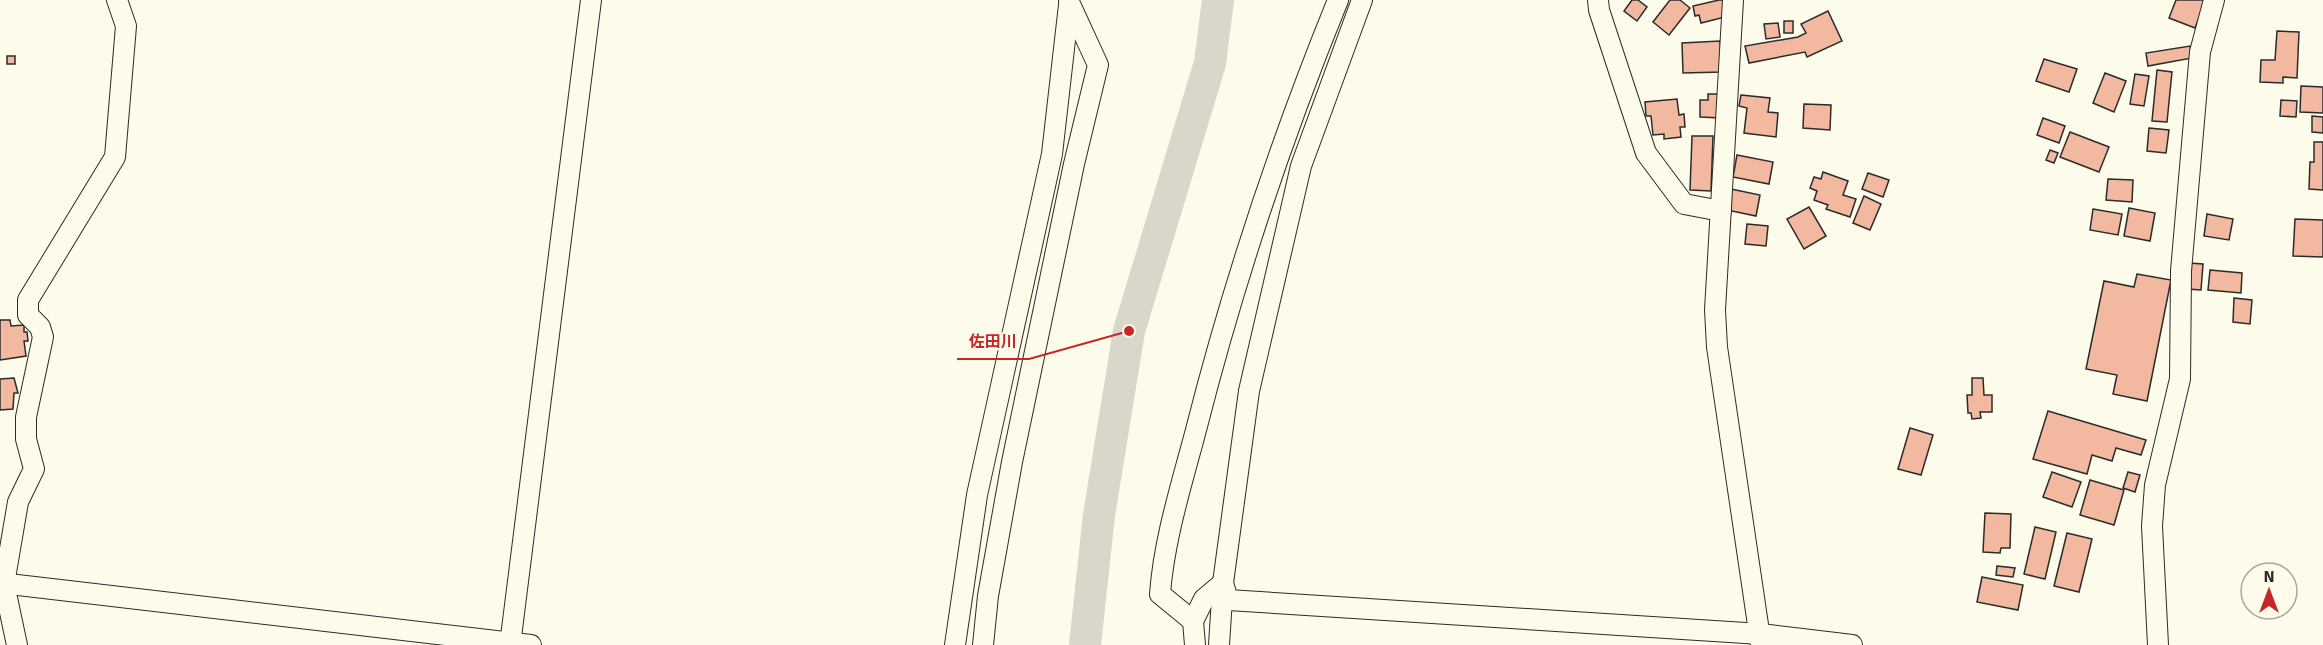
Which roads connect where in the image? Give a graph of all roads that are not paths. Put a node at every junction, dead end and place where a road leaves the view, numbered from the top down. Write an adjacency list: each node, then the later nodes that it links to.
1 (117, 0): 11 (street)
2 (591, 0): 14 (street)
3 (1338, 0): 12 (street)
4 (1362, 0): 10 (street)
5 (1598, 0): 9 (street)
6 (1733, 0): 9 (street)
7 (2214, 0): 22 (street)
8 (1069, 1): 17 (street); 18 (street)
9 (1721, 211): 13 (street)
10 (1223, 583): 12 (street); 13 (street); 20 (street)
11 (2, 584): 14 (street); 15 (street)
12 (1192, 621): 19 (street)
13 (1761, 640): 21 (street)
14 (511, 644): 16 (street)
15 (17, 645)
16 (531, 645)
17 (955, 645)
18 (983, 645)
19 (1195, 645)
20 (1219, 645)
21 (1852, 645)
22 (2158, 645)

